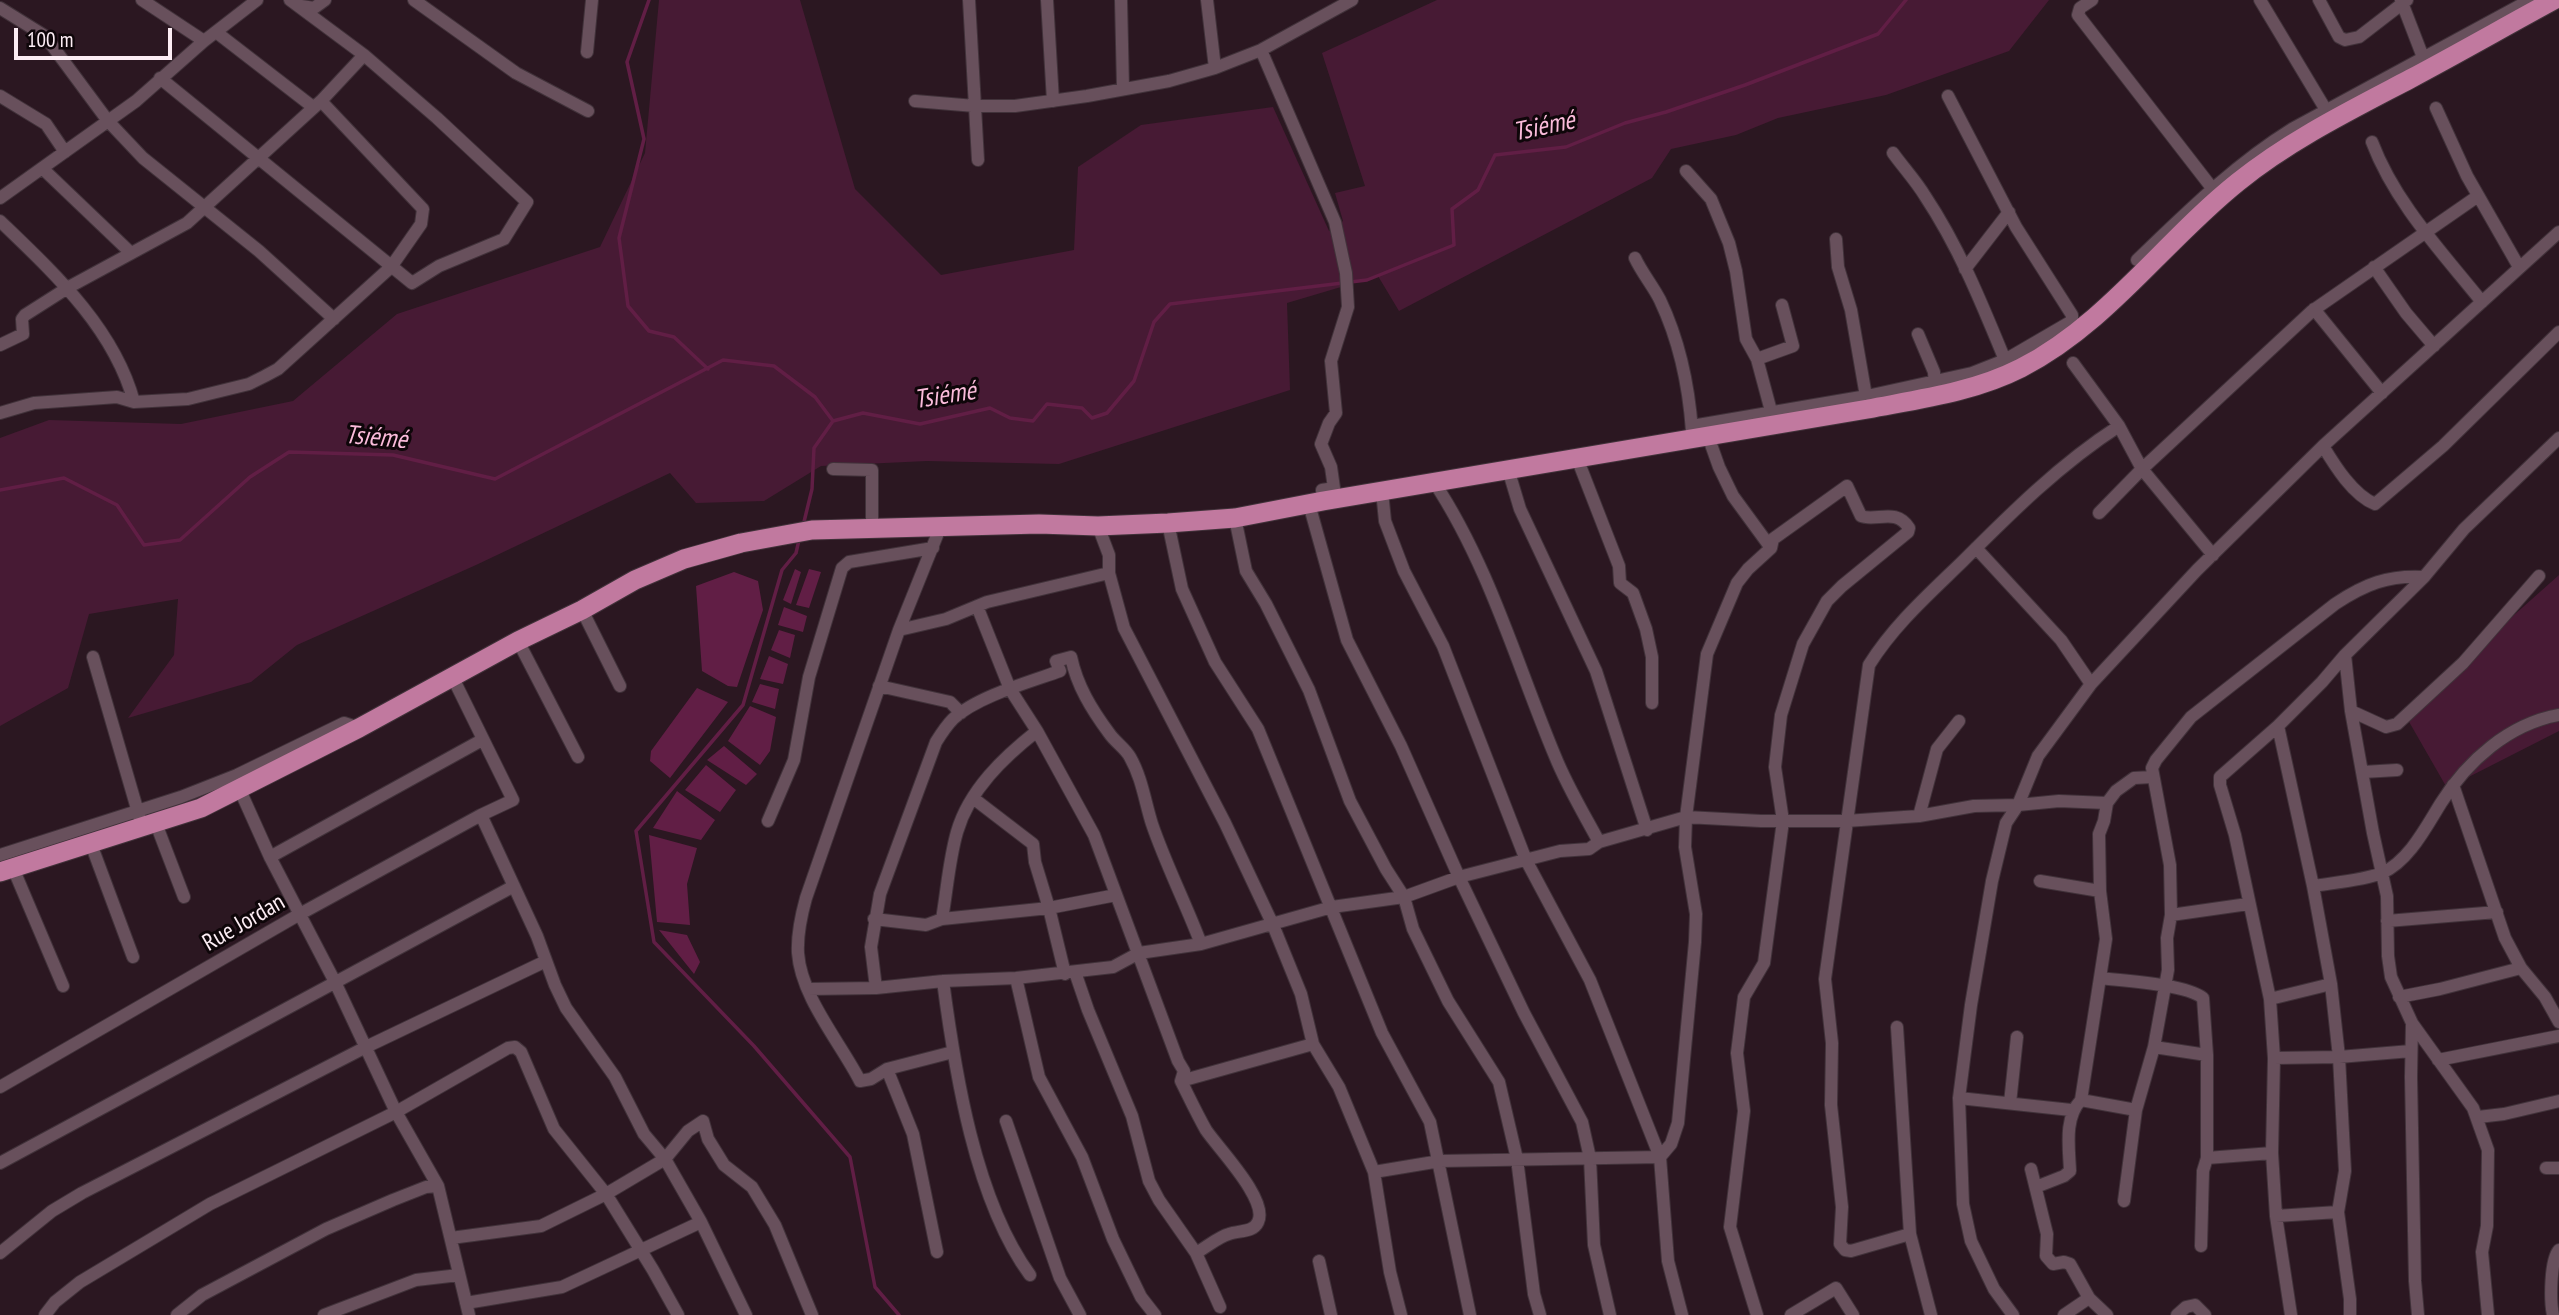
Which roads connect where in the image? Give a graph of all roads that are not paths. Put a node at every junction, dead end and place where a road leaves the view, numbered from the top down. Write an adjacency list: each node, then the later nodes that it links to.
1 (142, 0): 24 (street)
2 (257, 0): 23 (street)
3 (325, 0): 19 (street)
4 (414, 0): 40 (street)
5 (592, 0): 26 (street)
6 (968, 0): 37 (street)
7 (1046, 0): 35 (street)
8 (1121, 0): 31 (street)
9 (1207, 0): 29 (street)
10 (1352, 0): 21 (street)
11 (2092, 0): 49 (street)
12 (2260, 0): 39 (street)
13 (2319, 0): 18 (street)
14 (2503, 0): 22 (street)
15 (2530, 0): 22 (street)
16 (2554, 0): 22 (main road)
17 (1319, 1): 21 (street)
18 (2403, 1): 28 (street)
19 (294, 3): 27 (street)
20 (0, 8): 41 (street)
21 (1321, 15): 25 (street)
22 (2511, 17): 28 (main road)
23 (216, 32): 24 (street); 36 (street)
24 (204, 41): 30 (street)
25 (1261, 50): 29 (street); 93 (street)
26 (587, 52)
27 (364, 55): 36 (street); 61 (street)
28 (2426, 64): 39 (street); 77 (main road)
29 (1215, 68): 31 (street)
30 (160, 78): 41 (street); 45 (street)
31 (1123, 88): 35 (street)
32 (0, 96): 43 (street)
33 (1948, 96): 53 (street)
34 (915, 101): 37 (street)
35 (1054, 101): 37 (street)
36 (317, 104): 45 (street); 61 (street)
37 (975, 106): 46 (street)
38 (2436, 107): 51 (street)
39 (2326, 110): 49 (street)
40 (588, 111)
41 (108, 121): 43 (street); 52 (street)
42 (2372, 142): 55 (street)
43 (65, 152): 47 (street)
44 (1892, 153): 64 (street)
45 (258, 160): 52 (street); 61 (street)
46 (978, 160)
47 (42, 168): 50 (street); 58 (street)
48 (1686, 171): 74 (street)
49 (2212, 188): 60 (street)
50 (1, 196)
51 (2479, 196): 55 (street); 63 (street)
52 (204, 208): 58 (street); 69 (street)
53 (2009, 212): 64 (street); 75 (street)
54 (0, 221): 65 (street)
55 (2426, 232): 62 (street); 66 (street)
56 (2559, 232): 63 (street)
57 (1836, 239): 80 (street)
58 (131, 253): 65 (street)
59 (1635, 258): 84 (street)
60 (2137, 260)
61 (391, 267): 69 (street)
62 (2374, 267): 68 (street); 73 (street)
63 (2519, 267): 66 (street)
64 (1965, 269): 75 (street)
65 (69, 288): 72 (street); 79 (street)
66 (2482, 302): 73 (street)
67 (1782, 305): 74 (street)
68 (2314, 309): 78 (street); 90 (street)
69 (334, 319): 79 (street)
70 (2559, 332): 86 (street)
71 (1918, 334): 77 (street)
72 (0, 345)
73 (2434, 346): 78 (street)
74 (1757, 359): 81 (street)
75 (2005, 360): 77 (street)
76 (2073, 363): 83 (street)
77 (1935, 390): 80 (main road)
78 (2382, 393): 86 (street)
79 (134, 402): 82 (street)
80 (1868, 402): 81 (street); 84 (main road)
81 (1771, 411): 84 (street)
82 (0, 413)
83 (2119, 426): 90 (street); 102 (street)
84 (1697, 433): 87 (main road); 101 (street)
85 (2559, 438): 106 (street)
86 (2323, 446): 103 (street)
87 (1577, 458): 89 (main road); 118 (street)
88 (833, 469): 98 (street)
89 (1508, 469): 91 (main road); 143 (street)
90 (2141, 470): 94 (street); 103 (street)
91 (1434, 482): 92 (main road); 144 (street)
92 (1382, 491): 93 (main road); 147 (street)
93 (1316, 502): 95 (main road); 150 (street)
94 (2099, 513)
95 (1235, 518): 96 (main road); 157 (street)
96 (1168, 523): 97 (main road); 159 (street)
97 (1098, 526): 99 (main road); 104 (street)
98 (872, 527): 99 (main road); 108 (main road)
99 (940, 528): 100 (street)
100 (933, 548): 109 (street); 140 (street)
101 (1771, 548): 138 (street); 141 (street)
102 (1976, 548): 114 (street); 142 (street)
103 (2213, 555): 114 (street)
104 (1109, 573): 107 (street); 167 (street)
105 (2539, 576): 119 (street)
106 (2424, 577): 111 (street); 130 (street)
107 (977, 606): 109 (street); 117 (street)
108 (582, 610): 110 (main road); 115 (street)
109 (899, 630): 116 (street)
110 (518, 640): 113 (main road); 127 (street)
111 (2345, 655): 119 (street); 123 (street)
112 (93, 657): 139 (street)
113 (452, 676): 124 (main road); 126 (street)
114 (2091, 684): 135 (street)
115 (620, 686)
116 (879, 686): 120 (street); 182 (street)
117 (1010, 689): 120 (street); 125 (street); 168 (street)
118 (1652, 703)
119 (2351, 711): 129 (street)
120 (961, 713): 164 (street)
121 (2559, 715): 131 (street)
122 (1959, 721): 137 (street)
123 (2278, 726): 153 (street); 158 (street)
124 (359, 729): 132 (main road); 139 (street)
125 (1037, 731): 133 (street); 155 (street)
126 (482, 740): 136 (street, Rue Jordan); 146 (street)
127 (578, 757)
128 (2397, 770): 129 (street)
129 (2363, 772): 149 (street)
130 (2152, 777): 134 (street); 163 (street)
131 (2453, 785): 149 (street); 161 (street)
132 (239, 788): 139 (main road); 146 (street)
133 (972, 798): 160 (street); 165 (street)
134 (2107, 803): 135 (street); 154 (street)
135 (2018, 806): 137 (street); 202 (street)
136 (481, 815): 152 (street); 162 (street, Rue Jordan)
137 (1919, 816): 142 (street)
138 (1686, 817): 141 (street); 143 (street); 212 (street)
139 (145, 819): 145 (main road); 148 (street); 156 (street)
140 (768, 821)
141 (1783, 821): 142 (street); 258 (street)
142 (1846, 821): 228 (street)
143 (1647, 830): 144 (street)
144 (1599, 842): 147 (street)
145 (91, 844): 148 (main road); 170 (street)
146 (270, 857): 162 (street)
147 (1526, 860): 150 (street); 212 (street)
148 (4, 865): 179 (street)
149 (2382, 873): 153 (street); 166 (street)
150 (1459, 877): 157 (street); 213 (street)
151 (2040, 881): 154 (street)
152 (514, 886): 171 (street); 177 (street)
153 (2312, 886): 178 (street)
154 (2100, 891): 175 (street)
155 (1116, 895): 160 (street); 169 (street)
156 (184, 897)
157 (1404, 897): 159 (street); 216 (street)
158 (2248, 904): 163 (street); 184 (street)
159 (1332, 906): 167 (street); 217 (street)
160 (1049, 908): 165 (street); 173 (street)
161 (2497, 912): 166 (street); 172 (street)
162 (300, 914): 177 (street); 201 (street, Rue Jordan)
163 (2171, 915): 180 (street)
164 (874, 919): 165 (street); 181 (street)
165 (942, 919)
166 (2387, 921): 183 (street)
167 (1273, 925): 168 (street); 190 (street)
168 (1201, 944): 169 (street)
169 (1139, 953): 173 (street); 200 (street)
170 (133, 957)
171 (546, 961): 191 (street); 215 (street)
172 (2521, 968): 183 (street); 185 (street)
173 (1070, 973): 174 (street); 235 (street)
174 (1016, 978): 176 (street); 251 (street)
175 (2100, 978): 180 (street); 203 (street)
176 (943, 981): 181 (street); 194 (street)
177 (335, 982): 191 (street); 218 (street)
178 (2332, 984): 184 (street); 196 (street)
179 (63, 986)
180 (2165, 987): 192 (street); 195 (street)
181 (876, 988): 182 (street)
182 (808, 989): 199 (street)
183 (2399, 997): 186 (street)
184 (2270, 999): 197 (street)
185 (2559, 1022)
186 (2412, 1023): 193 (street); 198 (street)
187 (1897, 1027): 228 (street)
188 (2559, 1036): 198 (street)
189 (2017, 1037): 205 (street)
190 (1313, 1044): 200 (street); 220 (street)
191 (366, 1047): 208 (street); 233 (street)
192 (2154, 1047): 195 (street); 207 (street)
193 (2411, 1051): 196 (street); 269 (street)
194 (953, 1052): 199 (street); 238 (street)
195 (2207, 1055): 214 (street)
196 (2339, 1056): 197 (street); 225 (street)
197 (2274, 1058): 211 (street)
198 (2438, 1060): 209 (street)
199 (887, 1069): 234 (street)
200 (1181, 1081): 235 (street)
201 (0, 1087)
202 (1959, 1098): 205 (street); 262 (street)
203 (2081, 1100): 206 (street); 207 (street)
204 (2559, 1101): 209 (street)
205 (2010, 1103): 206 (street)
206 (2071, 1110): 222 (street)
207 (2136, 1110): 224 (street)
208 (396, 1112): 221 (street); 223 (street); 244 (street)
209 (2478, 1117): 270 (street)
210 (1006, 1121): 250 (street)
211 (2272, 1153): 214 (street); 226 (street)
212 (1660, 1157): 213 (street); 257 (street)
213 (1590, 1158): 216 (street); 256 (street)
214 (2207, 1158): 230 (street)
215 (665, 1159): 223 (street); 227 (street); 249 (street)
216 (1517, 1159): 217 (street); 255 (street)
217 (1440, 1161): 220 (street); 254 (street)
218 (0, 1163)
219 (2031, 1169): 222 (street)
220 (1374, 1172): 253 (street)
221 (438, 1186): 229 (street); 245 (street)
222 (2036, 1187): 239 (street)
223 (606, 1194): 229 (street); 231 (street)
224 (2124, 1201)
225 (2338, 1212): 226 (street); 268 (street)
226 (2276, 1216): 267 (street)
227 (701, 1222): 231 (street); 248 (street)
228 (1910, 1234): 261 (street)
229 (451, 1238): 237 (street)
230 (2201, 1246)
231 (640, 1249): 241 (street); 247 (street)
232 (2559, 1250): 243 (street)
233 (0, 1252)
234 (937, 1252)
235 (1196, 1253): 240 (street)
236 (1319, 1261): 252 (street)
237 (459, 1275): 241 (street); 246 (street)
238 (1030, 1275)
239 (2089, 1298): 263 (street); 264 (street)
240 (1220, 1307)
241 (468, 1309)
242 (1811, 1310): 259 (street); 260 (street)
243 (2554, 1310)
244 (45, 1315)
245 (177, 1315)
246 (324, 1315)
247 (678, 1315)
248 (746, 1315)
249 (812, 1315)
250 (1080, 1315)
251 (1155, 1315)
252 (1331, 1315)
253 (1401, 1315)
254 (1470, 1315)
255 (1540, 1315)
256 (1610, 1315)
257 (1682, 1315)
258 (1757, 1315)
259 (1791, 1315)
260 (1853, 1315)
261 (1931, 1315)
262 (2011, 1315)
263 (2064, 1315)
264 (2106, 1315)
265 (2177, 1315): 266 (street)
266 (2205, 1315)
267 (2291, 1315)
268 (2350, 1315)
269 (2418, 1315)
270 (2488, 1315)

